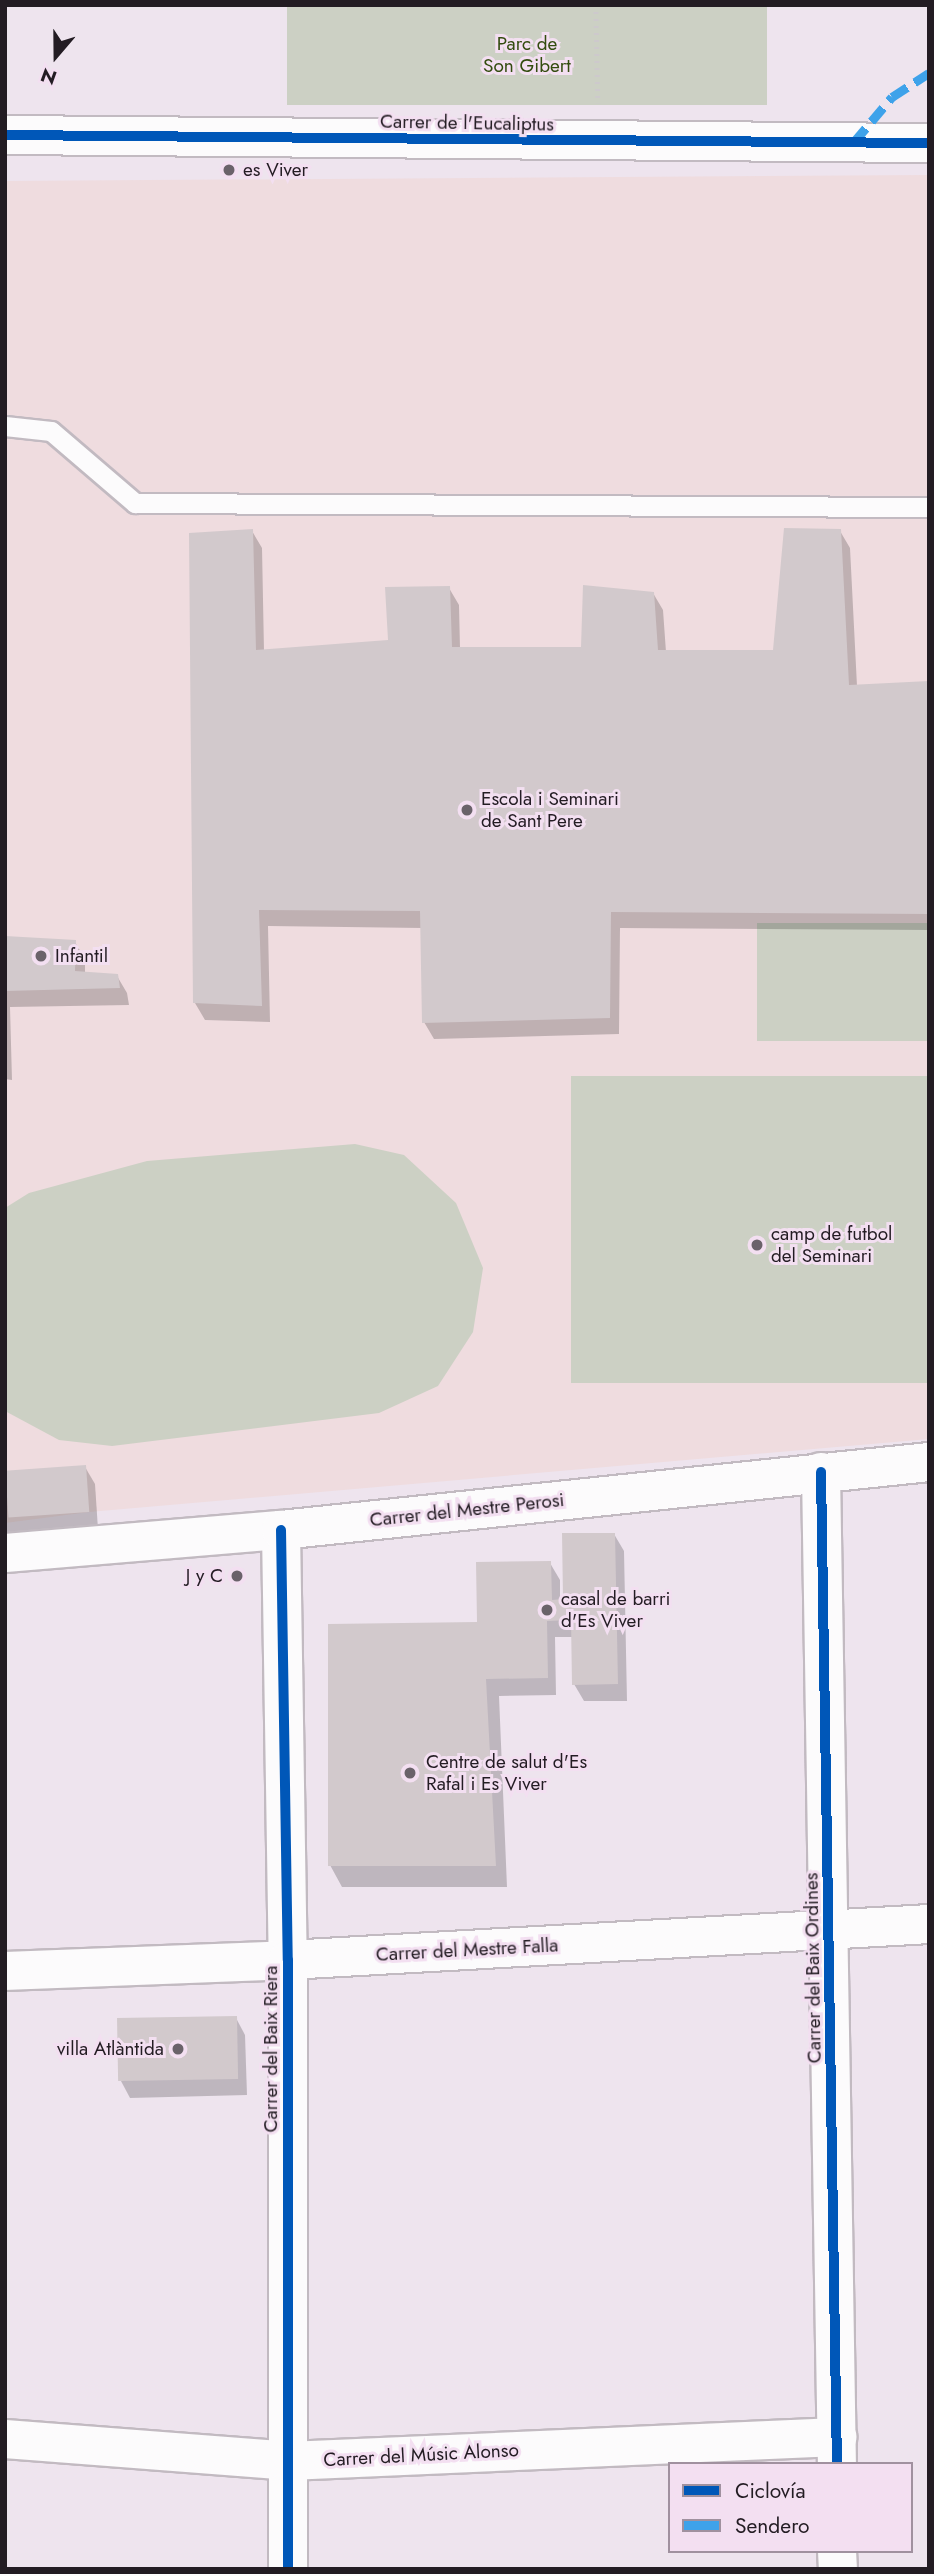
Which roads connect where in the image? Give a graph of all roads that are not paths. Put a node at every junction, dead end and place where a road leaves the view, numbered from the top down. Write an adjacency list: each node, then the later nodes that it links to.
1 (5, 135): 2 (street, Carrer de l'Eucaliptus)
2 (929, 143)
3 (5, 426): 4 (lane)
4 (929, 507)
5 (929, 1462): 6 (street, Carrer del Mestre Perosi)
6 (821, 1472): 7 (street, Carrer del Mestre Perosi); 10 (street, Carrer del Baix Ordines)
7 (281, 1530): 8 (street, Carrer del Mestre Perosi); 11 (street, Carrer del Baix Riera)
8 (5, 1553)
9 (929, 1924): 10 (street, Carrer del Mestre Falla)
10 (830, 1929): 11 (street, Carrer del Mestre Falla); 14 (street, Carrer del Baix Ordines)
11 (288, 1960): 12 (street, Carrer del Mestre Falla); 15 (street, Carrer del Baix Riera)
12 (5, 1971)
13 (5, 2439): 15 (street, Carrer del Músic Alonso)
14 (837, 2450): 15 (street, Carrer del Músic Alonso)
15 (288, 2461): 16 (street, Carrer del Baix Riera)
16 (288, 2569)

